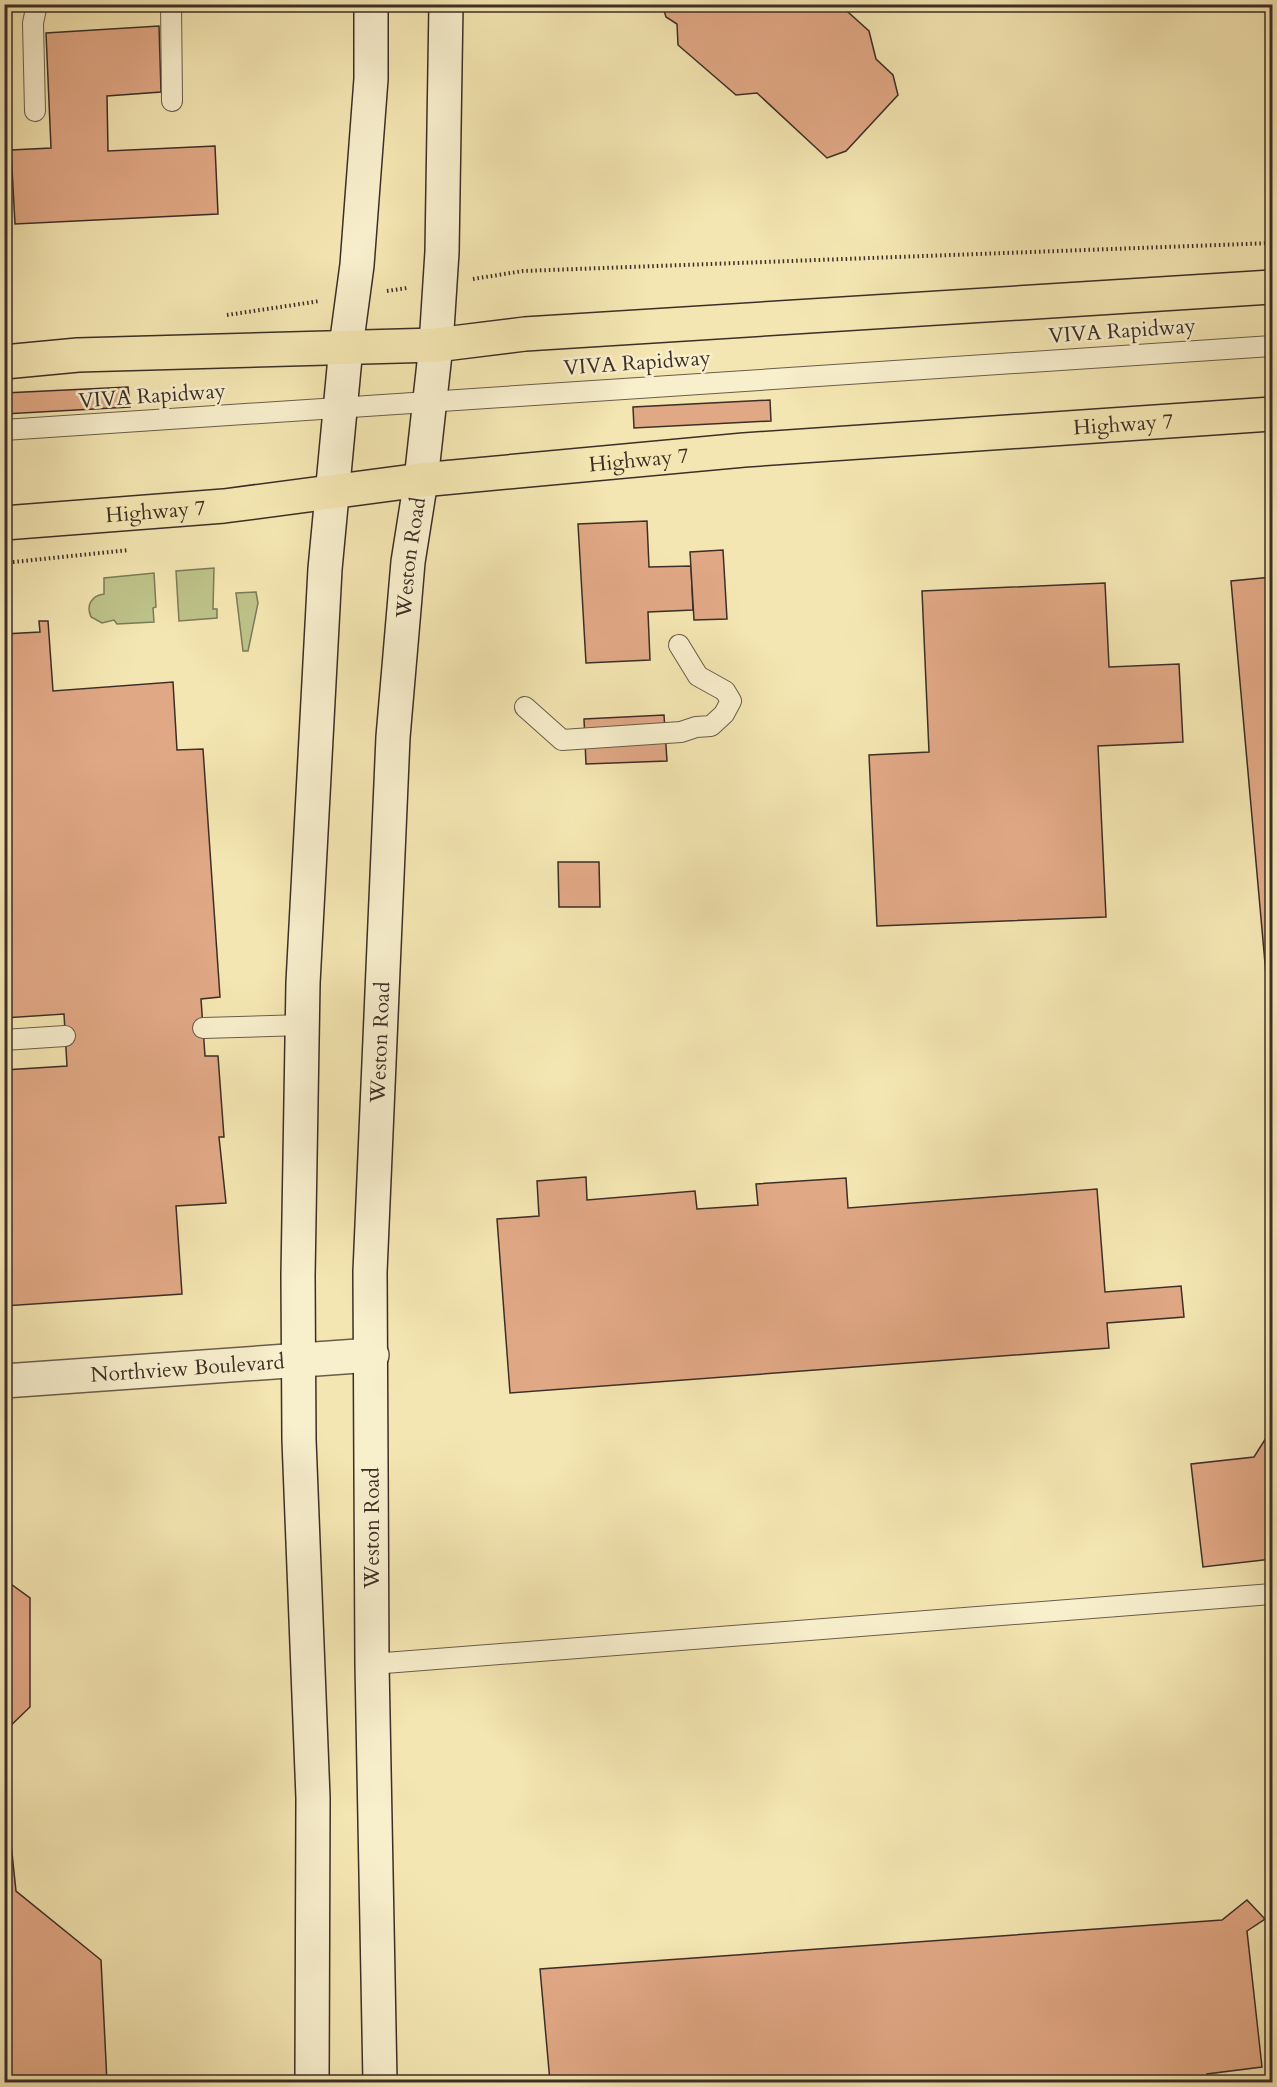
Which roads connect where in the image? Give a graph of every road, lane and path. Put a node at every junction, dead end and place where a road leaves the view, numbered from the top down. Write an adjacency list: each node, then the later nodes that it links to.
1 (36, 4): 6 (lane)
2 (171, 4): 5 (lane)
3 (371, 4): 12 (main road)
4 (446, 4): 10 (main road, Weston Road)
5 (172, 101)
6 (35, 111)
7 (1272, 243): 8 (path)
8 (560, 270)
9 (1272, 286): 10 (main road)
10 (436, 345): 12 (main road); 14 (main road, Weston Road)
11 (1272, 346): 14 (lane, VIVA Rapidway)
12 (346, 347): 13 (main road); 15 (main road)
13 (4, 362)
14 (428, 401): 15 (lane, VIVA Rapidway); 18 (main road, Weston Road)
15 (340, 407): 17 (lane, VIVA Rapidway); 19 (main road)
16 (1272, 414): 18 (main road, Highway 7)
17 (4, 430)
18 (421, 480): 19 (main road, Highway 7); 29 (main road, Weston Road)
19 (332, 492): 20 (main road, Highway 7); 25 (main road)
20 (4, 523)
21 (132, 549): 22 (path)
22 (4, 563)
23 (679, 645): 24 (lane)
24 (525, 707)
25 (303, 1024): 26 (lane); 30 (main road)
26 (203, 1028)
27 (65, 1035): 28 (lane)
28 (4, 1040)
29 (372, 1355): 30 (main road, Northview Boulevard); 33 (main road, Weston Road)
30 (300, 1360): 31 (main road, Northview Boulevard); 34 (main road)
31 (4, 1381)
32 (1272, 1594): 33 (lane)
33 (372, 1664): 35 (main road, Weston Road)
34 (312, 2082)
35 (380, 2082)

